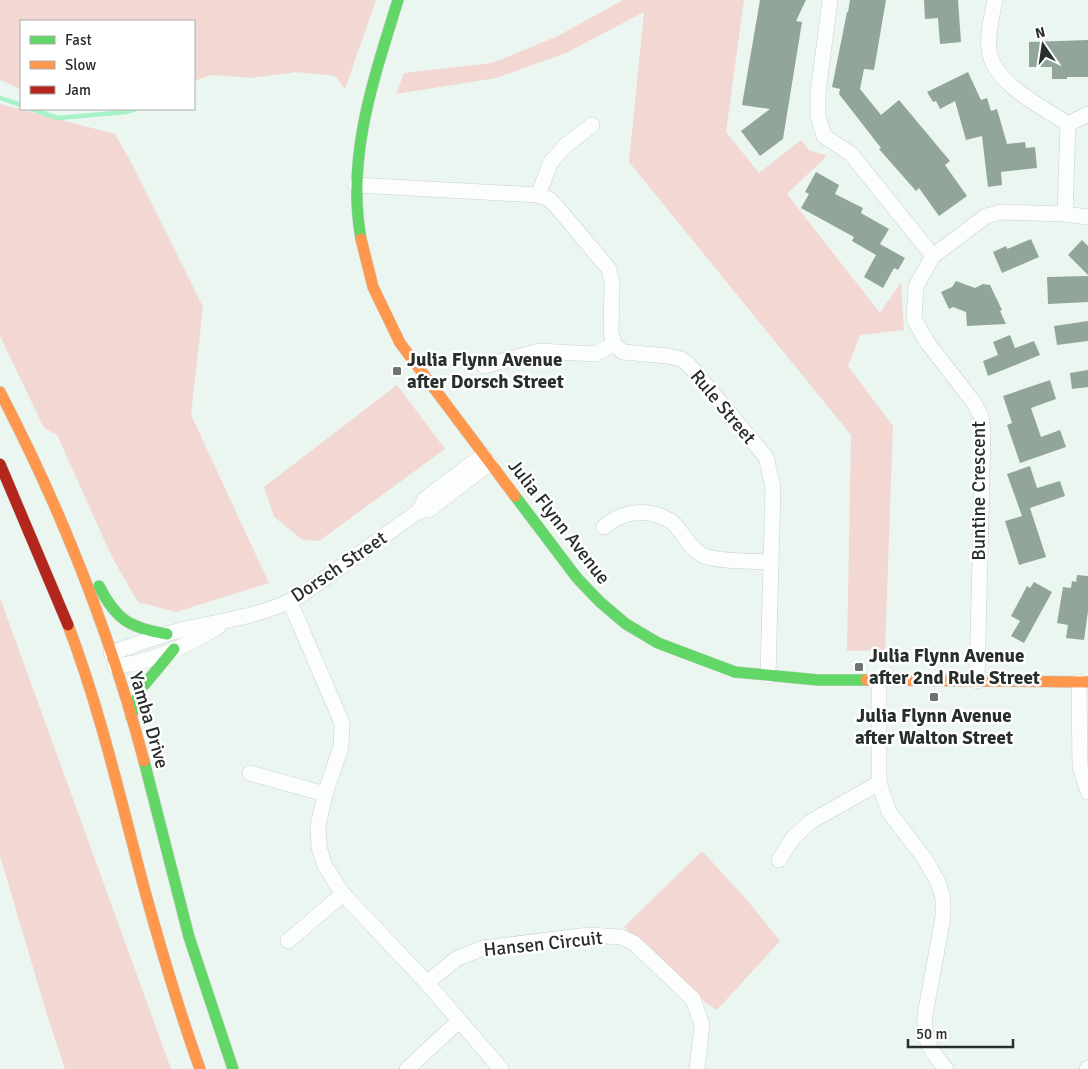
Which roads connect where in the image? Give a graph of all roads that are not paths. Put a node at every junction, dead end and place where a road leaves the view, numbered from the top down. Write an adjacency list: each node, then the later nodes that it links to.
1 (398, 0): 7 (main road, Julia Flynn Avenue)
2 (830, 0): 11 (street)
3 (995, 0): 5 (street)
4 (1088, 114): 5 (street)
5 (1068, 124): 9 (street)
6 (592, 125): 8 (street)
7 (356, 186): 8 (street); 15 (main road, Julia Flynn Avenue)
8 (538, 195): 12 (street)
9 (1065, 214): 10 (street, Buntine Crescent); 11 (street, Buntine Crescent)
10 (1088, 217)
11 (933, 256): 28 (street, Buntine Crescent)
12 (614, 344): 13 (street); 19 (street, Rule Street)
13 (484, 366)
14 (0, 392): 18 (main road, Yamba Drive)
15 (487, 459): 20 (street, Dorsch Street); 26 (main road, Julia Flynn Avenue)
16 (0, 464): 25 (main road)
17 (604, 527): 19 (street)
18 (75, 552): 22 (main road); 24 (main road, Yamba Drive)
19 (771, 562): 26 (street, Rule Street)
20 (295, 599): 21 (street, Dorsch Street); 34 (street)
21 (225, 622): 22 (street, Dorsch Street); 23 (street, Dorsch Street)
22 (167, 634): 24 (street, Dorsch Street)
23 (174, 649): 24 (street, Dorsch Street); 30 (main road)
24 (110, 659): 25 (main road); 30 (main road, Yamba Drive)
25 (90, 669): 40 (main road)
26 (768, 676): 27 (main road, Julia Flynn Avenue)
27 (879, 681): 28 (main road, Julia Flynn Avenue); 32 (street)
28 (977, 681): 29 (main road, Julia Flynn Avenue)
29 (1083, 682): 33 (street)
30 (131, 718): 41 (main road, Yamba Drive)
31 (250, 773): 34 (street)
32 (878, 783): 35 (street); 45 (street)
33 (1088, 792)
34 (325, 794): 36 (street)
35 (779, 860)
36 (343, 894): 37 (street); 38 (street)
37 (288, 941)
38 (427, 983): 39 (street); 44 (street, Hansen Circuit)
39 (460, 1020): 42 (street); 43 (street)
40 (200, 1069)
41 (233, 1069)
42 (407, 1069)
43 (501, 1069)
44 (697, 1069)
45 (946, 1069)

